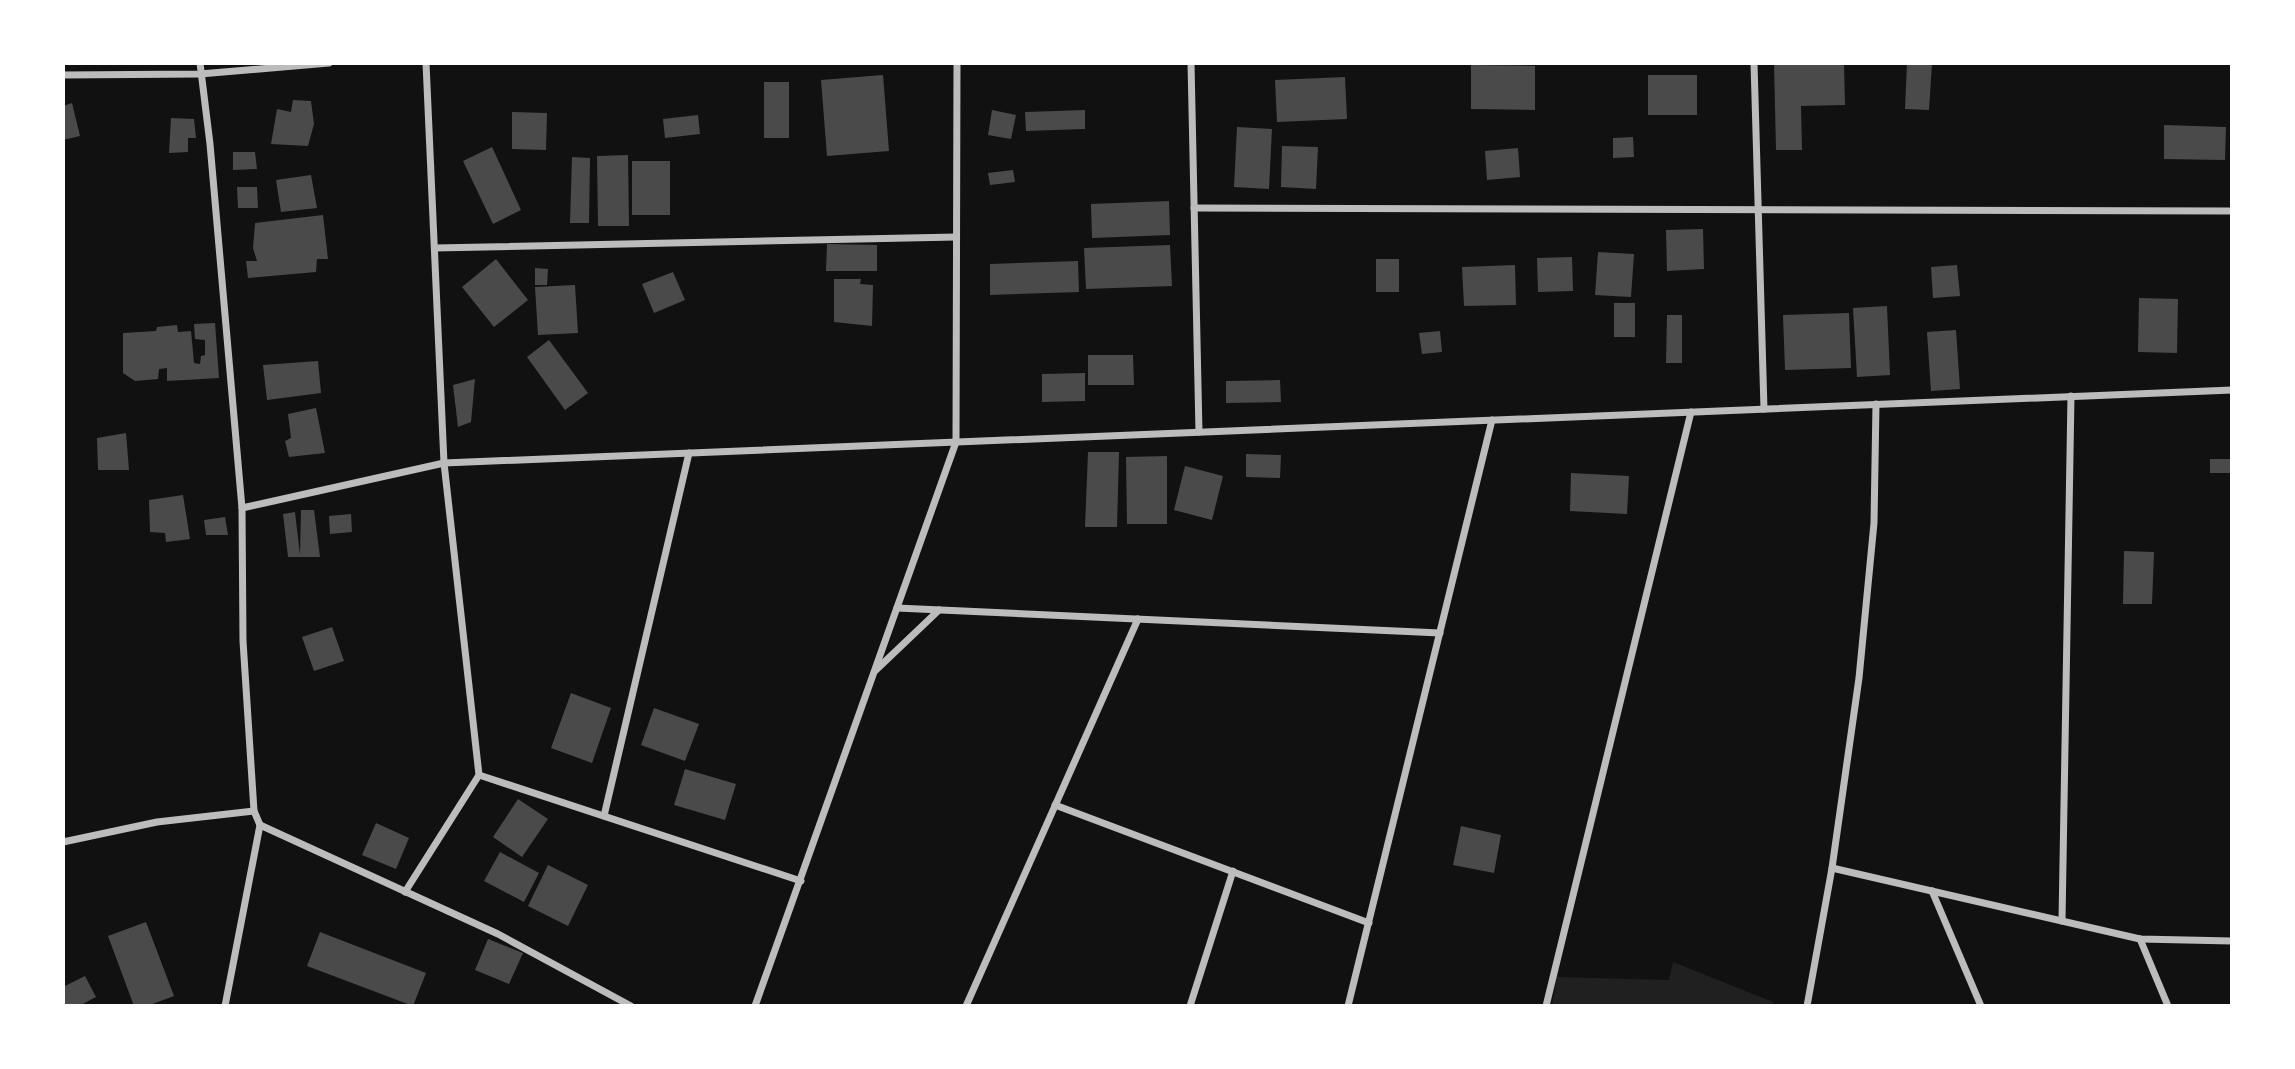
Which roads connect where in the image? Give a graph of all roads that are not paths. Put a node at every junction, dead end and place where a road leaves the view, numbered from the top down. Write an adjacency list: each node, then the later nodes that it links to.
1 (200, 63): 7 (street)
2 (329, 63): 7 (street)
3 (426, 63): 13 (street)
4 (957, 63): 12 (street)
5 (1191, 63): 9 (street)
6 (1754, 63): 10 (street)
7 (200, 74): 8 (street); 24 (street)
8 (63, 75)
9 (1194, 208): 10 (street); 20 (street)
10 (1757, 210): 11 (street); 17 (street)
11 (2232, 211)
12 (956, 237): 13 (street); 21 (street)
13 (435, 248): 23 (street)
14 (2232, 390): 15 (street)
15 (2071, 397): 16 (street); 41 (street)
16 (1876, 404): 17 (street); 36 (street)
17 (1764, 409): 18 (street)
18 (1691, 412): 19 (street); 51 (street)
19 (1492, 420): 20 (street); 28 (street)
20 (1199, 432): 21 (street)
21 (956, 442): 22 (street); 25 (street)
22 (689, 453): 23 (street); 33 (street)
23 (444, 463): 24 (street); 30 (street)
24 (242, 508): 32 (street)
25 (897, 608): 26 (street); 29 (street)
26 (939, 610): 27 (street); 29 (street)
27 (1138, 619): 28 (street); 31 (street)
28 (1440, 633): 42 (street)
29 (874, 671): 38 (street)
30 (479, 775): 33 (street); 40 (street)
31 (1055, 805): 37 (street); 48 (street)
32 (254, 811): 34 (street); 35 (street)
33 (604, 816): 38 (street)
34 (260, 825): 40 (street); 45 (street)
35 (63, 842)
36 (1832, 868): 39 (street); 52 (street)
37 (1233, 871): 42 (street); 49 (street)
38 (801, 881): 47 (street)
39 (1932, 891): 41 (street); 53 (street)
40 (405, 892): 46 (street)
41 (2062, 921): 43 (street)
42 (1369, 922): 50 (street)
43 (2140, 939): 44 (street); 54 (street)
44 (2232, 941)
45 (225, 1006)
46 (631, 1006)
47 (755, 1006)
48 (966, 1006)
49 (1189, 1006)
50 (1348, 1006)
51 (1546, 1006)
52 (1807, 1006)
53 (1981, 1006)
54 (2168, 1006)

